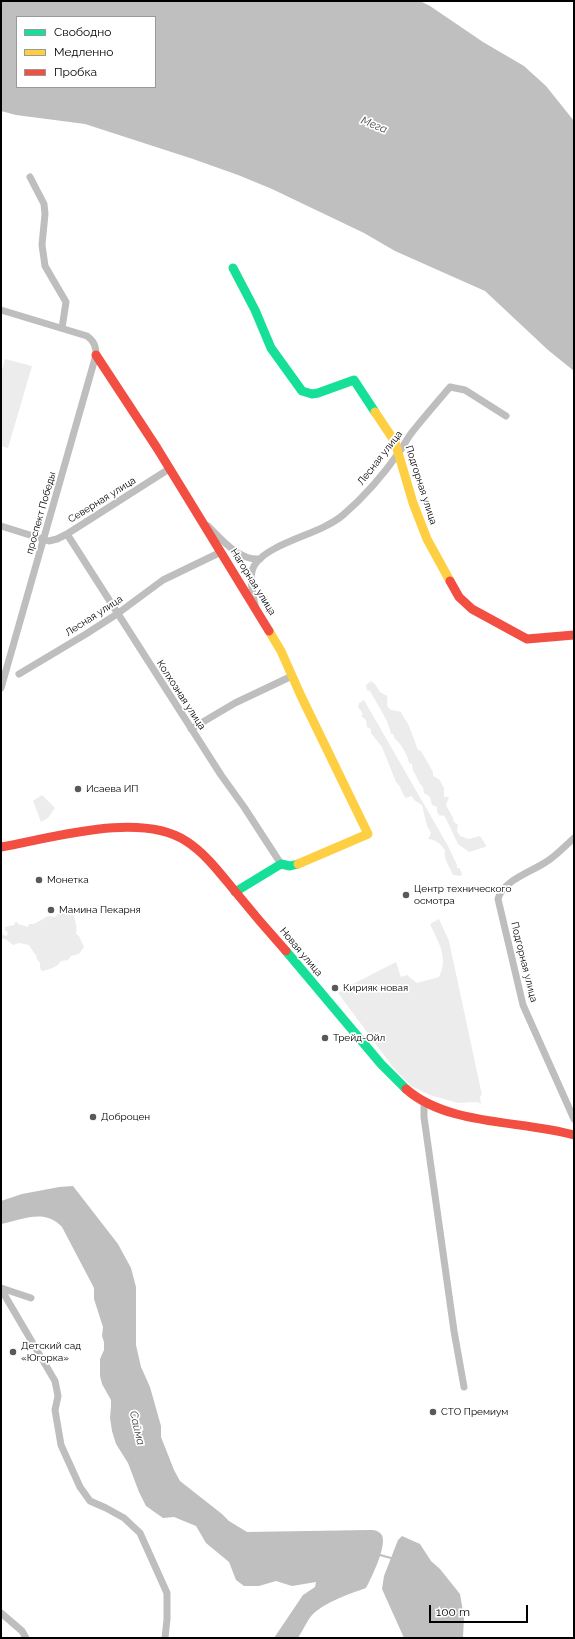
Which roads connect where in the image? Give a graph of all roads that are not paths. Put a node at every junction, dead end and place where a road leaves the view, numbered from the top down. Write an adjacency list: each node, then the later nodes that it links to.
1 (30, 177): 4 (street)
2 (233, 268): 7 (street, Подгорная улица)
3 (1, 310): 4 (street)
4 (62, 328): 5 (street, проспект Победы)
5 (96, 355): 8 (street, Нагорная улица); 12 (street, проспект Победы)
6 (506, 416): 7 (street, Лесная улица)
7 (399, 452): 14 (street, Лесная улица); 17 (street, Подгорная улица)
8 (169, 469): 9 (street, Нагорная улица); 11 (street, Северная улица)
9 (197, 514): 13 (street, Нагорная улица); 14 (street)
10 (1, 526): 12 (street)
11 (67, 534): 12 (street, Северная улица); 16 (street, Колхозная улица)
12 (44, 540): 20 (street, проспект Победы)
13 (221, 552): 15 (street, Нагорная улица); 16 (street, Лесная улица)
14 (260, 559): 15 (street)
15 (256, 608): 19 (street, Нагорная улица)
16 (117, 614): 18 (street, Лесная улица); 21 (street, Колхозная улица)
17 (574, 635)
18 (19, 674)
19 (292, 676): 21 (street); 24 (street, Нагорная улица)
20 (1, 688)
21 (191, 729): 24 (street, Колхозная улица)
22 (574, 838): 27 (street, Подгорная улица)
23 (1, 847): 25 (street, Новая улица)
24 (281, 864): 25 (street)
25 (236, 892): 26 (street, Новая улица)
26 (424, 1103): 28 (street, Новая улица); 31 (street)
27 (574, 1119)
28 (574, 1135)
29 (1, 1289): 30 (street); 34 (street)
30 (32, 1298)
31 (464, 1387)
32 (1, 1613): 33 (street)
33 (26, 1638)
34 (165, 1638)

